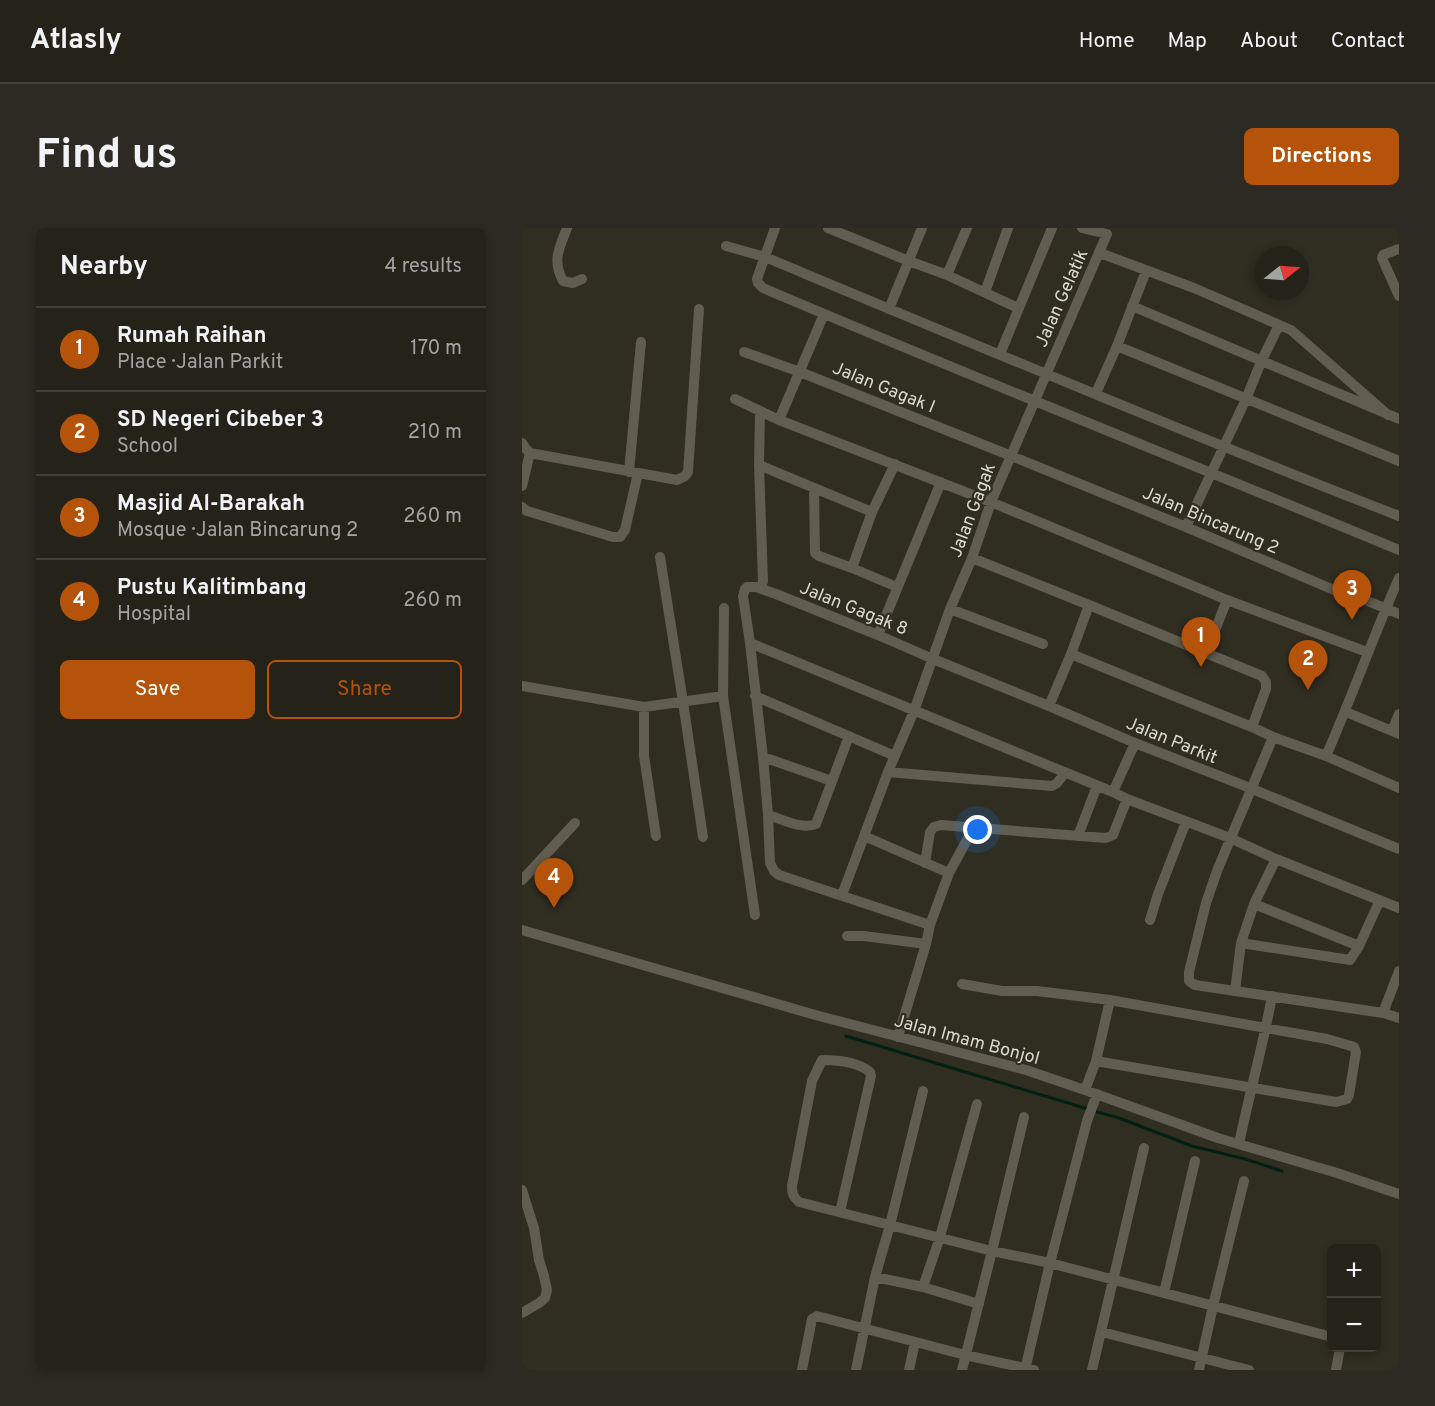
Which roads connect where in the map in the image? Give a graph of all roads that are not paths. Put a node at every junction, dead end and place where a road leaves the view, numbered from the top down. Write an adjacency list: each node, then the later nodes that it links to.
1 (567, 228): 17 (street)
2 (775, 228): 13 (street)
3 (828, 228): 14 (street)
4 (922, 228): 14 (street)
5 (967, 228): 16 (street)
6 (1008, 228): 18 (street)
7 (1052, 228): 21 (street)
8 (1082, 228): 9 (street)
9 (1108, 233): 12 (street, Jalan Gelatik)
10 (726, 246): 13 (street)
11 (1399, 249): 19 (street)
12 (1100, 253): 15 (street); 32 (street, Jalan Gelatik)
13 (765, 257): 23 (street); 24 (street)
14 (909, 261): 16 (street); 23 (street)
15 (1146, 271): 20 (street); 25 (street)
16 (947, 275): 18 (street)
17 (582, 279)
18 (985, 292): 21 (street)
19 (1399, 296)
20 (1132, 306): 27 (street); 30 (street)
21 (1018, 308): 29 (street)
22 (699, 309): 47 (street)
23 (889, 309): 29 (street)
24 (824, 314): 31 (street); 36 (street)
25 (1279, 325): 30 (street); 38 (street)
26 (641, 342): 47 (street)
27 (1117, 346): 33 (street); 35 (street)
28 (744, 352): 31 (street, Jalan Gagak I)
29 (1000, 354): 32 (street)
30 (1261, 362): 35 (street); 38 (street)
31 (800, 372): 39 (street); 43 (street, Jalan Gagak I)
32 (1045, 374): 33 (street); 36 (street, Jalan Gagak)
33 (1096, 393): 41 (street)
34 (735, 399): 37 (street)
35 (1246, 399): 41 (street); 44 (street)
36 (1035, 402): 43 (street, Jalan Gagak); 48 (street)
37 (759, 411): 39 (street); 46 (street)
38 (1394, 417)
39 (779, 420): 45 (street)
40 (522, 443): 42 (street)
41 (1223, 447): 48 (street); 55 (street)
42 (530, 453): 47 (street); 50 (street)
43 (1011, 455): 52 (street, Jalan Gagak); 56 (street, Jalan Bincarung 2)
44 (1399, 461)
45 (894, 464): 49 (street); 54 (street)
46 (759, 465): 51 (street); 63 (street)
47 (634, 472): 53 (street)
48 (1212, 472): 56 (street); 57 (street)
49 (941, 482): 52 (street); 62 (street)
50 (522, 486)
51 (814, 489): 54 (street); 60 (street)
52 (991, 502): 59 (street, Jalan Gagak); 64 (street)
53 (522, 507)
54 (872, 512): 60 (street)
55 (1399, 516)
56 (1186, 527): 67 (street, Jalan Bincarung 2)
57 (1399, 550)
58 (660, 557): 80 (street)
59 (972, 558): 65 (street); 68 (street, Jalan Gagak)
60 (852, 568): 62 (street)
61 (1399, 578): 67 (street)
62 (897, 587): 70 (street)
63 (761, 589): 70 (street, Jalan Gagak 8); 71 (street)
64 (1227, 600): 73 (street); 74 (street)
65 (1089, 605): 74 (street); 75 (street)
66 (724, 608): 78 (street)
67 (1386, 608): 69 (street, Jalan Bincarung 2); 73 (street)
68 (950, 609): 72 (street); 76 (street, Jalan Gagak)
69 (1399, 614)
70 (878, 635): 76 (street, Jalan Gagak 8)
71 (750, 643): 79 (street); 83 (street)
72 (1043, 644)
73 (1367, 652): 84 (street)
74 (1206, 653): 86 (street)
75 (1071, 654): 81 (street); 86 (street)
76 (933, 659): 81 (street, Jalan Parkit); 83 (street, Jalan Gagak)
77 (522, 686): 82 (street)
78 (723, 696): 80 (street); 120 (street)
79 (755, 696): 88 (street); 93 (street)
80 (683, 702): 82 (street); 109 (street)
81 (1048, 706): 90 (street, Jalan Parkit)
82 (644, 707): 106 (street)
83 (914, 711): 91 (street, Jalan Gagak); 95 (street)
84 (1346, 712): 87 (street); 92 (street)
85 (1399, 714): 87 (street)
86 (1252, 727): 89 (street)
87 (1396, 733)
88 (849, 736): 91 (street); 96 (street)
89 (1273, 737): 92 (street); 99 (street)
90 (1135, 743): 99 (street, Jalan Parkit); 100 (street)
91 (896, 756): 94 (street, Jalan Gagak)
92 (1326, 756): 98 (street)
93 (762, 757): 96 (street); 102 (street)
94 (888, 772): 95 (street); 107 (street, Jalan Gagak)
95 (1065, 773): 97 (street)
96 (832, 781): 102 (street)
97 (1098, 786): 100 (street); 108 (street)
98 (1399, 788)
99 (1252, 789): 110 (street); 111 (street, Jalan Parkit)
100 (1113, 792): 101 (street)
101 (1127, 799): 103 (street); 108 (street)
102 (768, 815): 116 (street)
103 (1186, 822): 110 (street); 121 (street)
104 (575, 824): 115 (street)
105 (974, 827): 108 (street); 113 (street); 114 (street)
106 (656, 836)
107 (864, 836): 113 (street); 116 (street, Jalan Gagak)
108 (1077, 836)
109 (703, 837)
110 (1230, 838): 112 (street); 130 (street)
111 (1399, 849)
112 (1276, 859): 117 (street); 118 (street)
113 (925, 863): 114 (street)
114 (950, 873): 122 (street)
115 (522, 880)
116 (842, 895): 122 (street)
117 (1380, 900): 119 (street); 127 (street)
118 (1254, 904): 126 (street); 127 (street)
119 (1399, 908)
120 (755, 915)
121 (1150, 920)
122 (930, 925): 125 (street)
123 (522, 930): 136 (street, Jalan Imam Bonjol)
124 (847, 936): 125 (street)
125 (926, 944): 136 (street)
126 (1241, 944): 127 (street); 130 (street)
127 (1359, 946)
128 (1399, 971): 133 (street)
129 (962, 984): 132 (street)
130 (1235, 991): 131 (street)
131 (1272, 996): 133 (street); 135 (street)
132 (1110, 1000): 135 (street); 137 (street)
133 (1383, 1013): 134 (street)
134 (1399, 1018)
135 (1266, 1029): 138 (street); 138 (street)
136 (898, 1037): 139 (street, Jalan Imam Bonjol)
137 (1096, 1061): 138 (street); 139 (street)
138 (1251, 1088): 144 (street)
139 (1085, 1090): 141 (street, Jalan Imam Bonjol)
140 (923, 1091): 151 (street)
141 (1097, 1094): 144 (street, Jalan Imam Bonjol); 154 (street)
142 (977, 1104): 152 (street)
143 (1024, 1117): 153 (street)
144 (1239, 1144): 149 (street, Jalan Imam Bonjol)
145 (1144, 1148): 156 (street)
146 (1195, 1161): 158 (street)
147 (1244, 1181): 160 (street)
148 (522, 1190): 161 (street)
149 (1399, 1194)
150 (840, 1212): 150 (street); 151 (street)
151 (890, 1225): 152 (street); 155 (street)
152 (940, 1237): 153 (street); 157 (street)
153 (992, 1251): 154 (street); 159 (street)
154 (1050, 1263): 156 (street); 169 (street)
155 (875, 1277): 157 (street); 162 (street)
156 (1112, 1279): 158 (street); 163 (street)
157 (923, 1287): 159 (street)
158 (1164, 1293): 160 (street)
159 (979, 1304): 167 (street)
160 (1213, 1305): 164 (street); 168 (street)
161 (522, 1313)
162 (865, 1329): 165 (street); 170 (street); 171 (street)
163 (1101, 1332): 168 (street); 174 (street)
164 (1327, 1336)
165 (915, 1342): 167 (street); 172 (street)
166 (1339, 1352): 177 (street)
167 (965, 1355): 169 (street); 173 (street)
168 (1203, 1358): 175 (street); 176 (street)
169 (1028, 1369)
170 (802, 1370)
171 (856, 1370)
172 (909, 1370)
173 (962, 1370)
174 (1092, 1370)
175 (1199, 1370)
176 (1249, 1370)
177 (1335, 1370)

